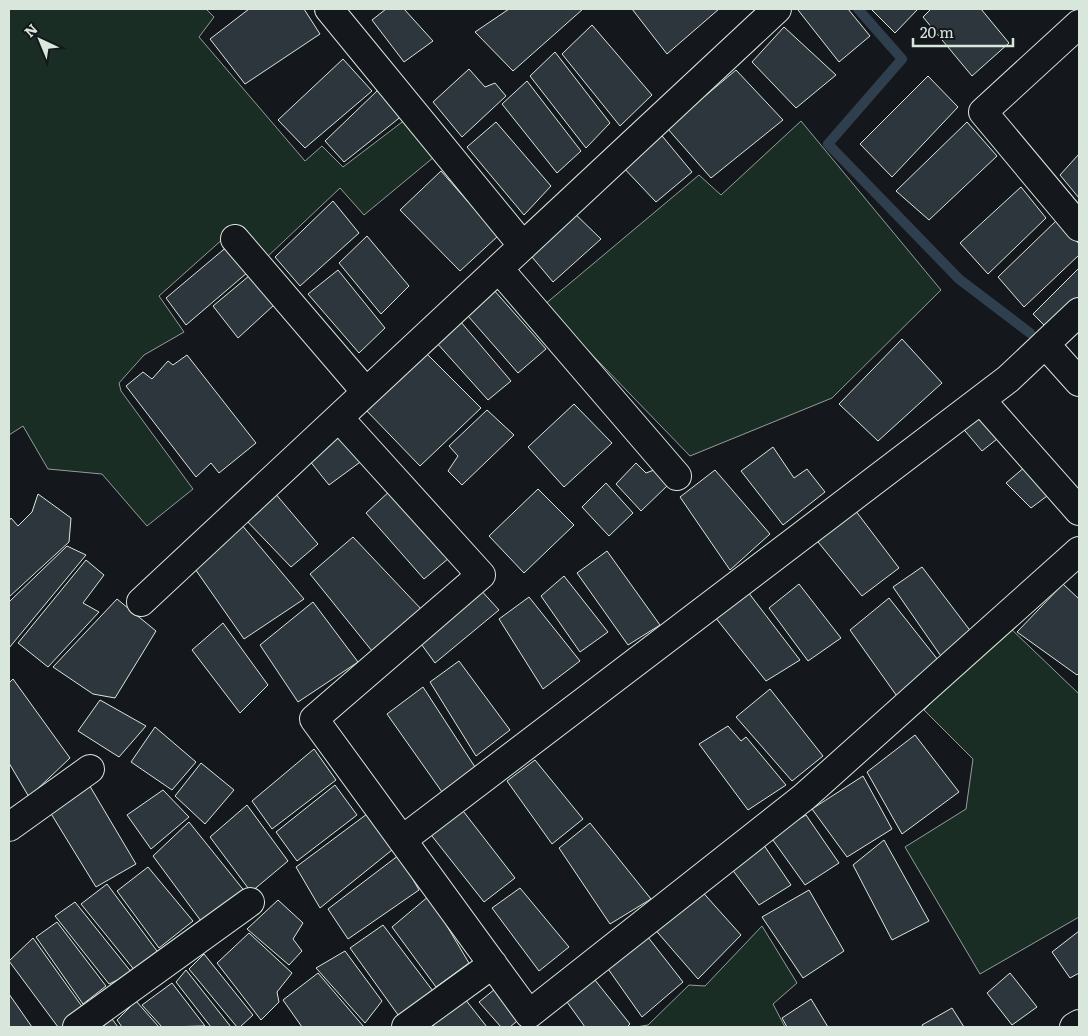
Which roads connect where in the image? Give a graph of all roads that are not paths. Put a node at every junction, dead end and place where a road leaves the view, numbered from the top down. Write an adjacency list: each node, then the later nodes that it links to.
1 (329, 9): 6 (street)
2 (777, 9): 6 (street)
3 (1079, 24): 4 (street)
4 (1079, 227)
5 (235, 239): 11 (street)
6 (523, 246): 7 (street)
7 (499, 269): 11 (street); 14 (street)
8 (1079, 312): 9 (street)
9 (1045, 344): 10 (street); 12 (street)
10 (1079, 382)
11 (366, 392): 13 (street)
12 (980, 400): 15 (street); 20 (street)
13 (339, 418): 17 (street); 20 (street)
14 (677, 476)
15 (1079, 511)
16 (1079, 551): 22 (street)
17 (141, 602)
18 (90, 769): 19 (street)
19 (9, 827)
20 (402, 840): 22 (street)
21 (250, 902): 24 (street)
22 (493, 964): 25 (street)
23 (1079, 1024): 26 (street)
24 (77, 1027)
25 (406, 1027)
26 (1074, 1027)

